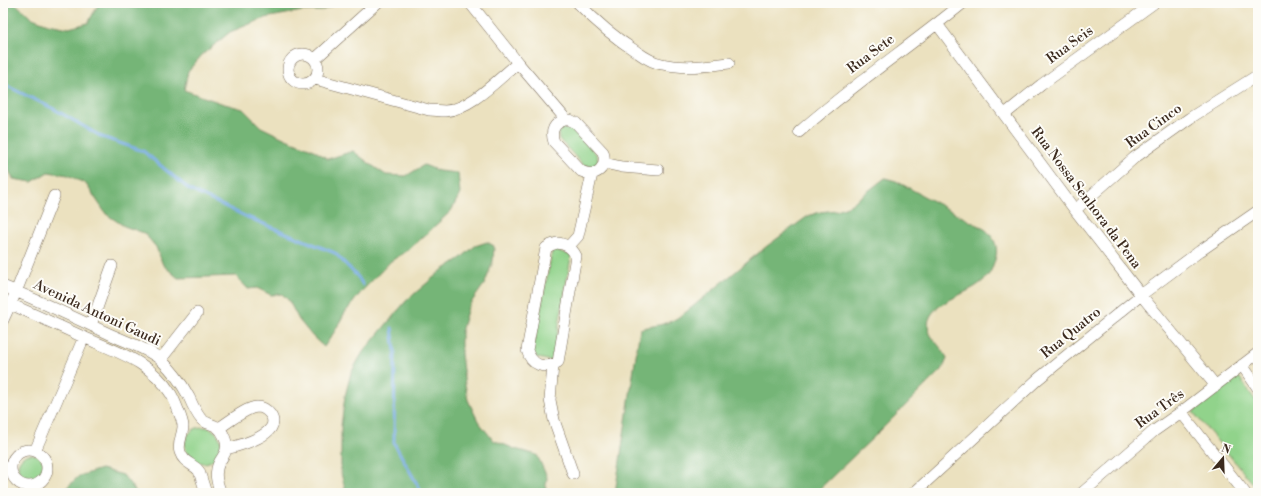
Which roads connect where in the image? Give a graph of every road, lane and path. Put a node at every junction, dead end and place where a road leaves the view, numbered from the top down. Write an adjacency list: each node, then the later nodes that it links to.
1 (377, 3): 7 (street)
2 (470, 3): 8 (street)
3 (578, 3): 9 (street)
4 (963, 3): 6 (street, Rua Sete)
5 (1154, 3): 12 (street, Rua Seis)
6 (937, 24): 12 (street, Rua Nossa Senhora da Pena); 14 (street, Rua Sete)
7 (315, 59): 11 (street); 11 (street)
8 (518, 63): 11 (street); 13 (street)
9 (729, 63)
10 (1258, 74): 19 (street, Rua Cinco)
11 (315, 79)
12 (1005, 114): 19 (street, Rua Nossa Senhora da Pena)
13 (565, 120): 15 (street); 17 (street)
14 (799, 132)
15 (604, 163): 16 (street); 17 (street)
16 (658, 170)
17 (592, 174): 21 (street)
18 (54, 196): 24 (street)
19 (1075, 210): 25 (street, Rua Nossa Senhora da Pena)
20 (1258, 211): 25 (street, Rua Quatro)
21 (569, 246): 33 (street); 33 (street)
22 (112, 266): 29 (street)
23 (3, 286): 24 (street, Avenida Antoni Gaudi)
24 (16, 292): 26 (street); 29 (street, Avenida Antoni Gaudi)
25 (1142, 295): 35 (street, Rua Nossa Senhora da Pena); 45 (street, Rua Quatro)
26 (7, 303): 28 (street); 30 (street, Avenida Antoni Gaudi)
27 (197, 314): 32 (street)
28 (3, 320)
29 (91, 325): 32 (street, Avenida Antoni Gaudi)
30 (84, 337): 40 (street); 43 (street, Avenida Antoni Gaudi)
31 (1258, 353): 34 (street, Rua Três)
32 (161, 359): 38 (street, Avenida Antoni Gaudi)
33 (553, 364): 42 (street)
34 (1242, 365): 35 (street, Rua Três); 36 (street)
35 (1216, 386): 37 (street, Rua Três)
36 (1258, 388)
37 (1181, 412): 46 (street, Rua Três); 47 (street)
38 (219, 428): 39 (street); 39 (street)
39 (226, 449): 44 (street)
40 (35, 451): 41 (street); 41 (street)
41 (8, 460)
42 (573, 474)
43 (206, 493)
44 (221, 493)
45 (914, 493)
46 (1082, 493)
47 (1245, 493)

